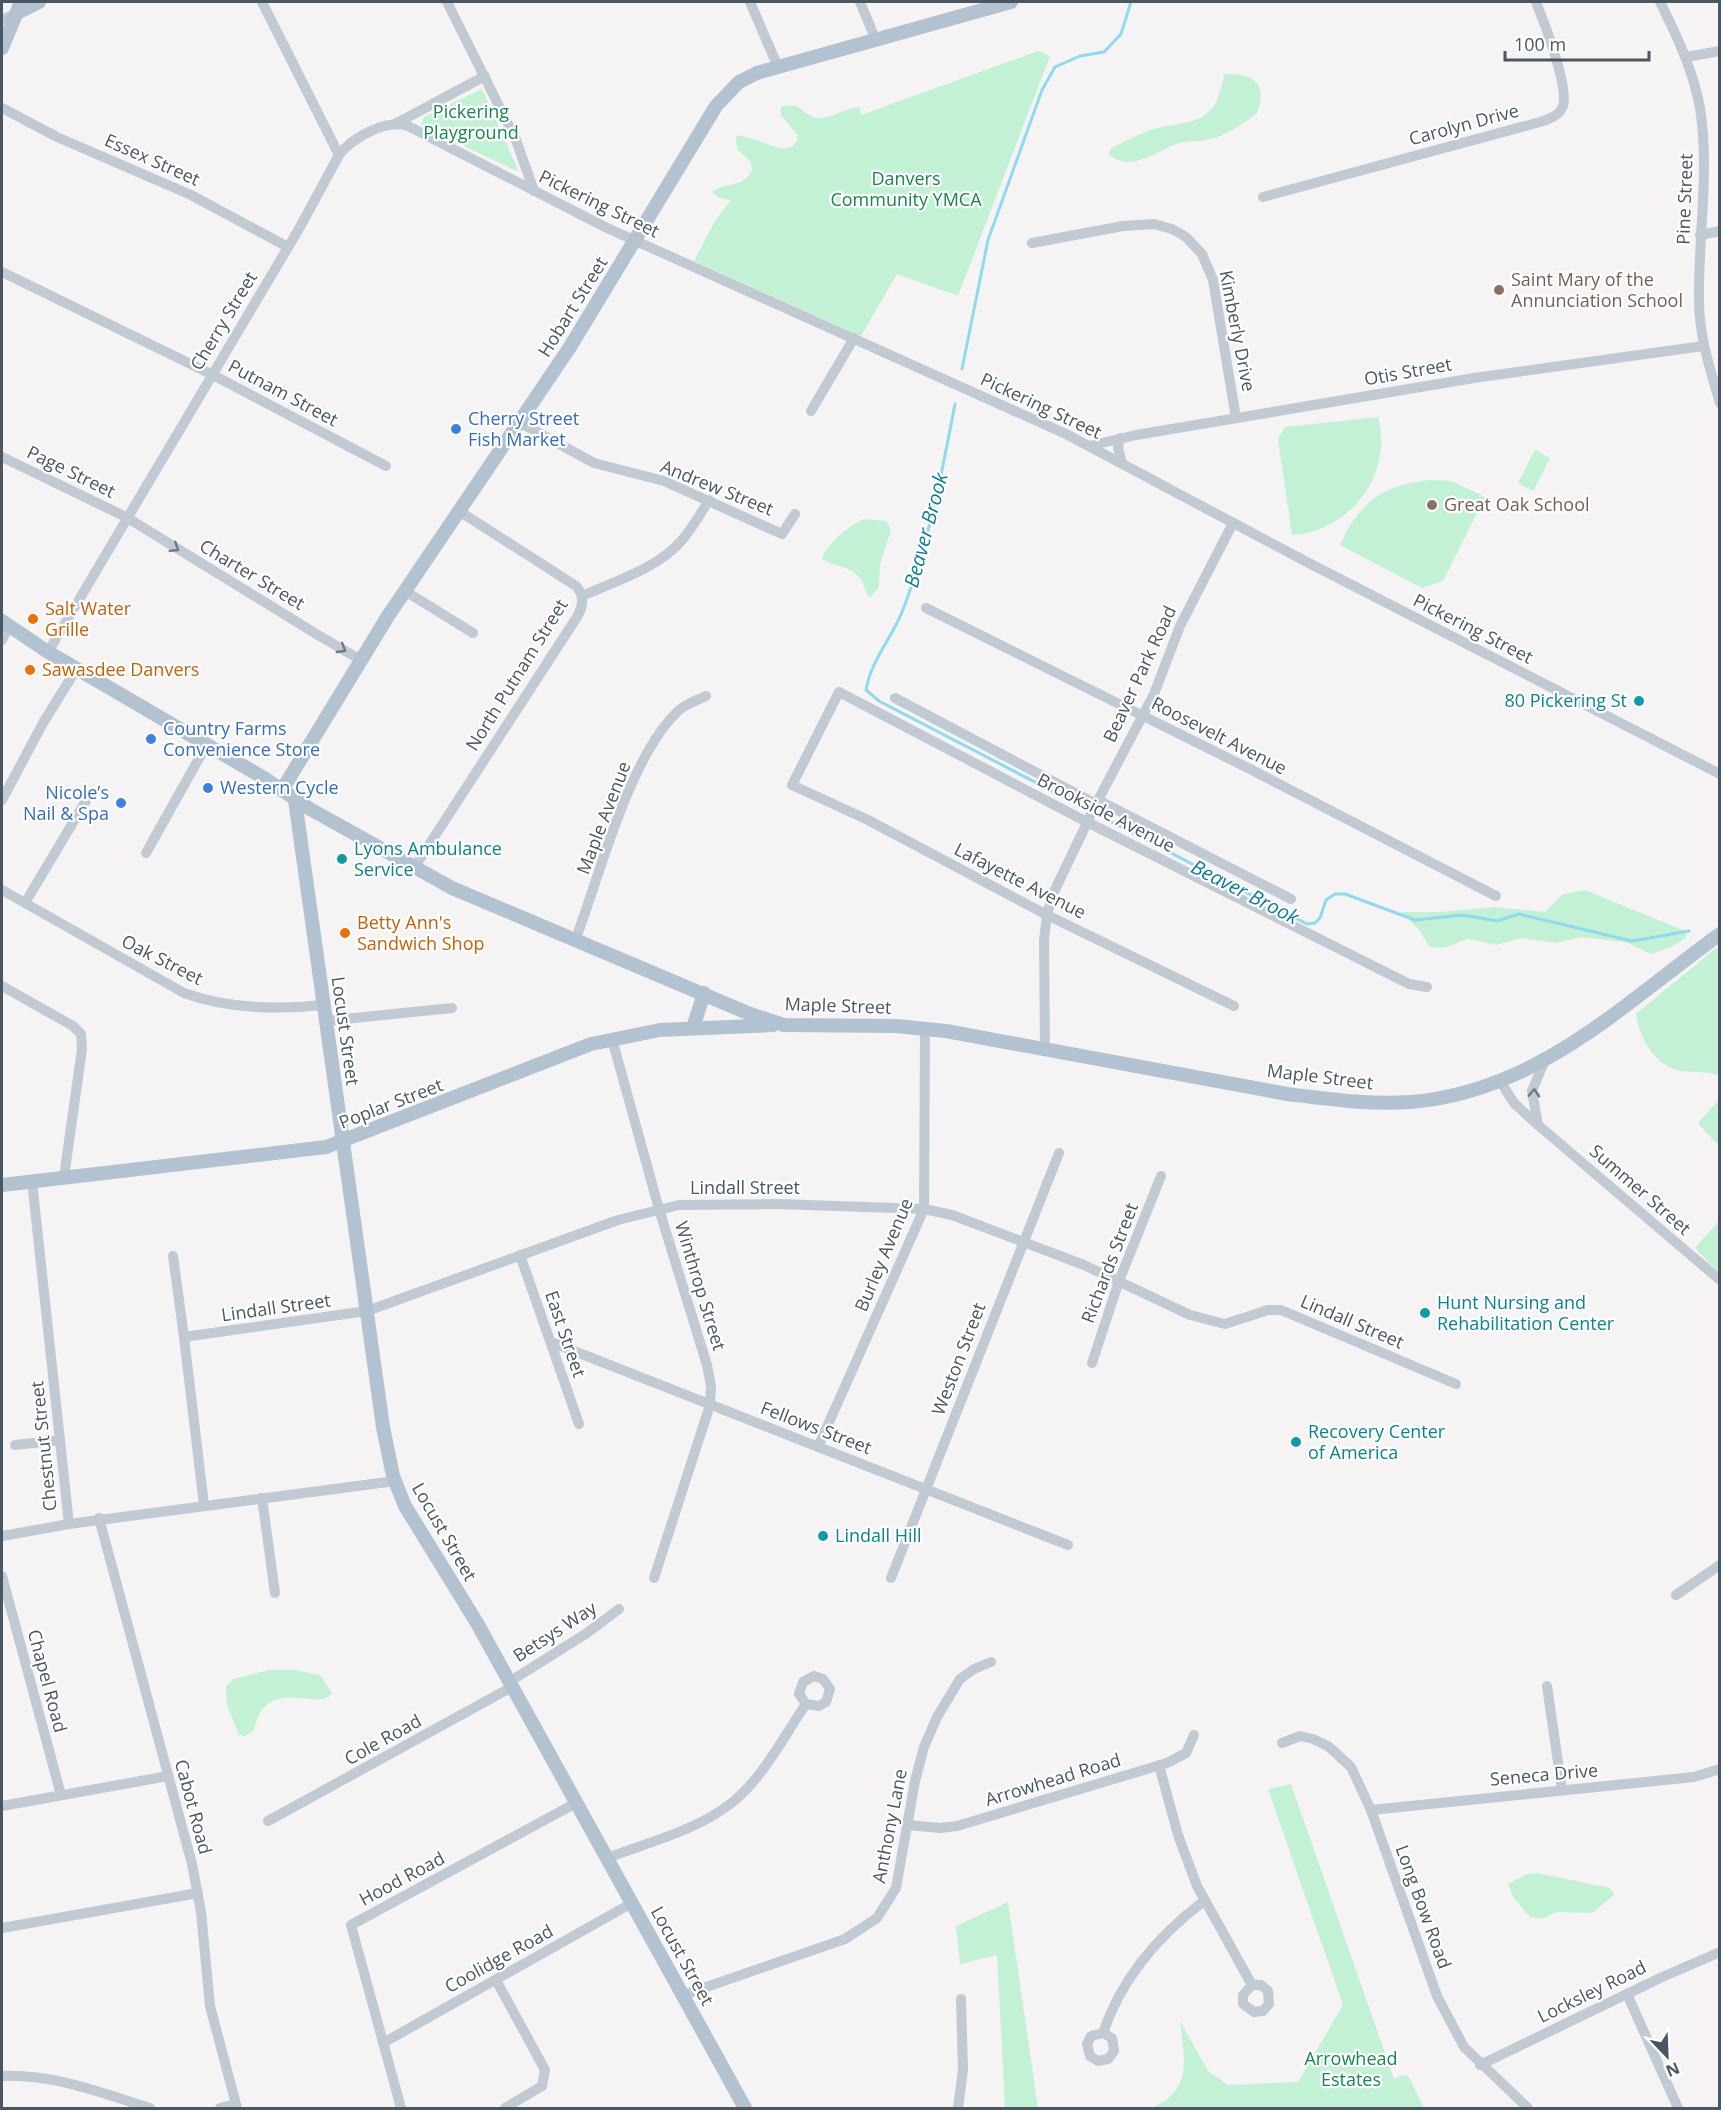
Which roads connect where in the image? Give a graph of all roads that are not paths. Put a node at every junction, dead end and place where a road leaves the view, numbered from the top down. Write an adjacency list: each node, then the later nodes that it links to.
1 (39, 2): 9 (main road)
2 (262, 2): 19 (street)
3 (447, 2): 16 (street)
4 (750, 2): 15 (street)
5 (860, 2): 11 (street)
6 (1011, 2): 11 (main road, Hobart Street)
7 (1536, 2): 21 (street, Carolyn Drive)
8 (1660, 2): 14 (street, Pine Street)
9 (19, 7): 10 (street); 12 (main road)
10 (2, 20)
11 (875, 38): 15 (main road, Hobart Street)
12 (2, 48)
13 (1719, 51): 14 (street)
14 (1686, 57): 23 (street, Pine Street)
15 (778, 67): 24 (main road, Hobart Street)
16 (485, 76): 18 (street); 20 (street)
17 (2, 108): 26 (street, Essex Street)
18 (397, 123): 19 (street); 20 (street, Pickering Street)
19 (339, 155): 26 (street, Cherry Street)
20 (534, 190): 24 (street, Pickering Street)
21 (1263, 197)
22 (1719, 231): 23 (street)
23 (1701, 235): 29 (street, Pine Street)
24 (635, 241): 28 (street, Pickering Street); 34 (main road, Hobart Street)
25 (1032, 243): 33 (street, Kimberly Drive)
26 (288, 247): 30 (street, Cherry Street)
27 (2, 272): 30 (street, Putnam Street)
28 (854, 338): 32 (street); 36 (street, Pickering Street)
29 (1703, 346): 31 (street, Pine Street); 33 (street, Otis Street)
30 (212, 374): 39 (street, Putnam Street); 43 (street, Cherry Street)
31 (1719, 403)
32 (811, 411)
33 (1236, 418): 35 (street, Otis Street)
34 (519, 422): 40 (street, Andrew Street); 41 (main road, Hobart Street)
35 (1120, 438): 36 (street, Otis Street); 38 (street)
36 (1089, 446): 38 (street, Pickering Street)
37 (2, 457): 43 (street, Page Street)
38 (1122, 463): 44 (street, Pickering Street)
39 (386, 466)
40 (709, 500): 42 (street, Andrew Street); 46 (street)
41 (459, 511): 45 (main road, Hobart Street); 46 (street, North Putnam Street)
42 (795, 514)
43 (126, 517): 51 (street, Cherry Street); 52 (street, Charter Street, one-way to 52)
44 (1233, 523): 56 (street, Beaver Park Road); 58 (street, Pickering Street)
45 (405, 591): 49 (street); 52 (main road, Hobart Street)
46 (582, 596): 67 (street, North Putnam Street)
47 (926, 608): 56 (street, Roosevelt Avenue)
48 (5, 624): 50 (street); 51 (main road, Maple Street)
49 (473, 633)
50 (2, 640)
51 (48, 651): 53 (main road, Maple Street)
52 (362, 658): 60 (main road, Hobart Street)
53 (77, 668): 57 (main road, Maple Street); 62 (street)
54 (706, 696): 74 (street, Maple Avenue)
55 (895, 698): 64 (street, Brookside Avenue)
56 (1142, 716): 64 (street, Beaver Park Road); 69 (street, Roosevelt Avenue)
57 (207, 744): 60 (main road, Maple Street); 66 (street)
58 (1719, 774)
59 (792, 785): 65 (street, Brookside Avenue); 72 (street, Lafayette Avenue)
60 (282, 790): 63 (main road, Maple Street)
61 (87, 799): 71 (street)
62 (2, 800)
63 (295, 800): 67 (main road, Maple Street); 78 (main road, Locust Street)
64 (1097, 802): 65 (street, Beaver Park Road); 70 (street, Brookside Avenue)
65 (1087, 822): 72 (street, Beaver Park Road); 76 (street, Brookside Avenue)
66 (146, 854)
67 (414, 868): 74 (main road, Maple Street)
68 (2, 890): 71 (street, Oak Street)
69 (1496, 896)
70 (1291, 899)
71 (25, 903): 78 (street, Oak Street)
72 (1047, 915): 79 (street, Lafayette Avenue); 86 (street, Beaver Park Road)
73 (1719, 934): 87 (main road, Maple Street)
74 (575, 941): 77 (main road, Maple Street)
75 (2, 986): 93 (street)
76 (1427, 987)
77 (704, 993): 82 (main road, Maple Street); 83 (main road)
78 (323, 1005): 81 (main road, Locust Street)
79 (1234, 1006)
80 (453, 1008): 81 (street)
81 (325, 1021): 90 (main road, Locust Street)
82 (784, 1025): 83 (main road, Poplar Street); 84 (main road, Maple Street)
83 (693, 1028): 85 (main road, Poplar Street)
84 (925, 1029): 86 (main road, Maple Street); 97 (street, Burley Avenue)
85 (612, 1039): 90 (main road, Poplar Street); 96 (street, Winthrop Street)
86 (1045, 1049): 88 (main road, Maple Street)
87 (1544, 1062): 88 (main road, Maple Street); 89 (street, one-way to 87)
88 (1500, 1080): 89 (street, Summer Street)
89 (1538, 1125): 101 (street, Summer Street)
90 (343, 1142): 93 (main road, Poplar Street); 103 (main road, Locust Street)
91 (1059, 1154): 98 (street, Weston Street)
92 (1161, 1176): 102 (street, Richards Street)
93 (64, 1177): 94 (main road, Poplar Street)
94 (32, 1181): 95 (main road, Poplar Street); 110 (street, Chestnut Street)
95 (2, 1185)
96 (659, 1209): 97 (street, Lindall Street); 99 (street, Lindall Street); 108 (street, Winthrop Street)
97 (924, 1209): 98 (street, Lindall Street); 112 (street, Burley Avenue)
98 (1024, 1242): 102 (street, Lindall Street); 114 (street, Weston Street)
99 (520, 1255): 103 (street, Lindall Street); 105 (street, East Street)
100 (174, 1256): 104 (street)
101 (1719, 1280)
102 (1119, 1281): 106 (street, Richards Street); 107 (street, Lindall Street)
103 (367, 1311): 104 (street, Lindall Street); 113 (main road, Locust Street)
104 (184, 1337): 116 (street)
105 (551, 1342): 108 (street, Fellows Street); 109 (street, East Street)
106 (1092, 1363)
107 (1456, 1384)
108 (710, 1405): 112 (street, Fellows Street); 123 (street, Winthrop Street)
109 (579, 1424)
110 (60, 1440): 111 (street); 118 (street, Chestnut Street)
111 (15, 1445)
112 (818, 1447): 114 (street, Fellows Street)
113 (395, 1481): 115 (street, Chestnut Street); 129 (main road, Locust Street)
114 (926, 1489): 120 (street, Fellows Street); 124 (street, Weston Street)
115 (262, 1498): 116 (street, Chestnut Street); 125 (street)
116 (204, 1505): 117 (street, Chestnut Street)
117 (99, 1518): 118 (street, Chestnut Street); 136 (street, Cabot Road)
118 (69, 1524): 119 (street)
119 (2, 1536)
120 (1068, 1545)
121 (1719, 1565): 126 (street)
122 (2, 1576): 138 (street, Chapel Road)
123 (654, 1578)
124 (891, 1578)
125 (275, 1593)
126 (1676, 1595)
127 (620, 1609): 129 (street, Betsys Way)
128 (992, 1662): 143 (street, Anthony Lane)
129 (511, 1684): 139 (main road, Locust Street); 142 (street, Cole Road)
130 (1547, 1686): 137 (street)
131 (806, 1704): 144 (street)
132 (1194, 1735): 134 (street, Arrowhead Road)
133 (1282, 1743): 141 (street, Long Bow Road)
134 (1159, 1766): 143 (street, Arrowhead Road); 146 (street)
135 (1719, 1770): 137 (street, Seneca Drive)
136 (168, 1776): 138 (street); 145 (street, Cabot Road)
137 (1562, 1790): 141 (street, Seneca Drive)
138 (61, 1796): 140 (street)
139 (576, 1803): 144 (main road, Locust Street); 156 (street, Hood Road)
140 (2, 1806)
141 (1371, 1810): 157 (street, Long Bow Road)
142 (268, 1821)
143 (908, 1825): 153 (street, Anthony Lane)
144 (607, 1858): 147 (main road, Locust Street)
145 (198, 1893): 148 (street); 159 (street, Cabot Road)
146 (1204, 1901): 151 (street); 155 (street)
147 (632, 1903): 150 (street, Coolidge Road); 153 (main road, Locust Street)
148 (2, 1928)
149 (1719, 1952): 152 (street, Locksley Road)
150 (496, 1980): 156 (street, Coolidge Road); 163 (street)
151 (1252, 1985)
152 (1627, 1994): 157 (street, Locksley Road); 167 (street)
153 (683, 1995): 164 (main road, Locust Street)
154 (961, 1999): 165 (street)
155 (1103, 2033)
156 (383, 2043): 162 (street)
157 (1480, 2065): 166 (street, Long Bow Road)
158 (2, 2076): 160 (street)
159 (236, 2106): 161 (street)
160 (150, 2109)
161 (220, 2109)
162 (401, 2109)
163 (505, 2109)
164 (745, 2109)
165 (958, 2109)
166 (1528, 2109)
167 (1678, 2109)

